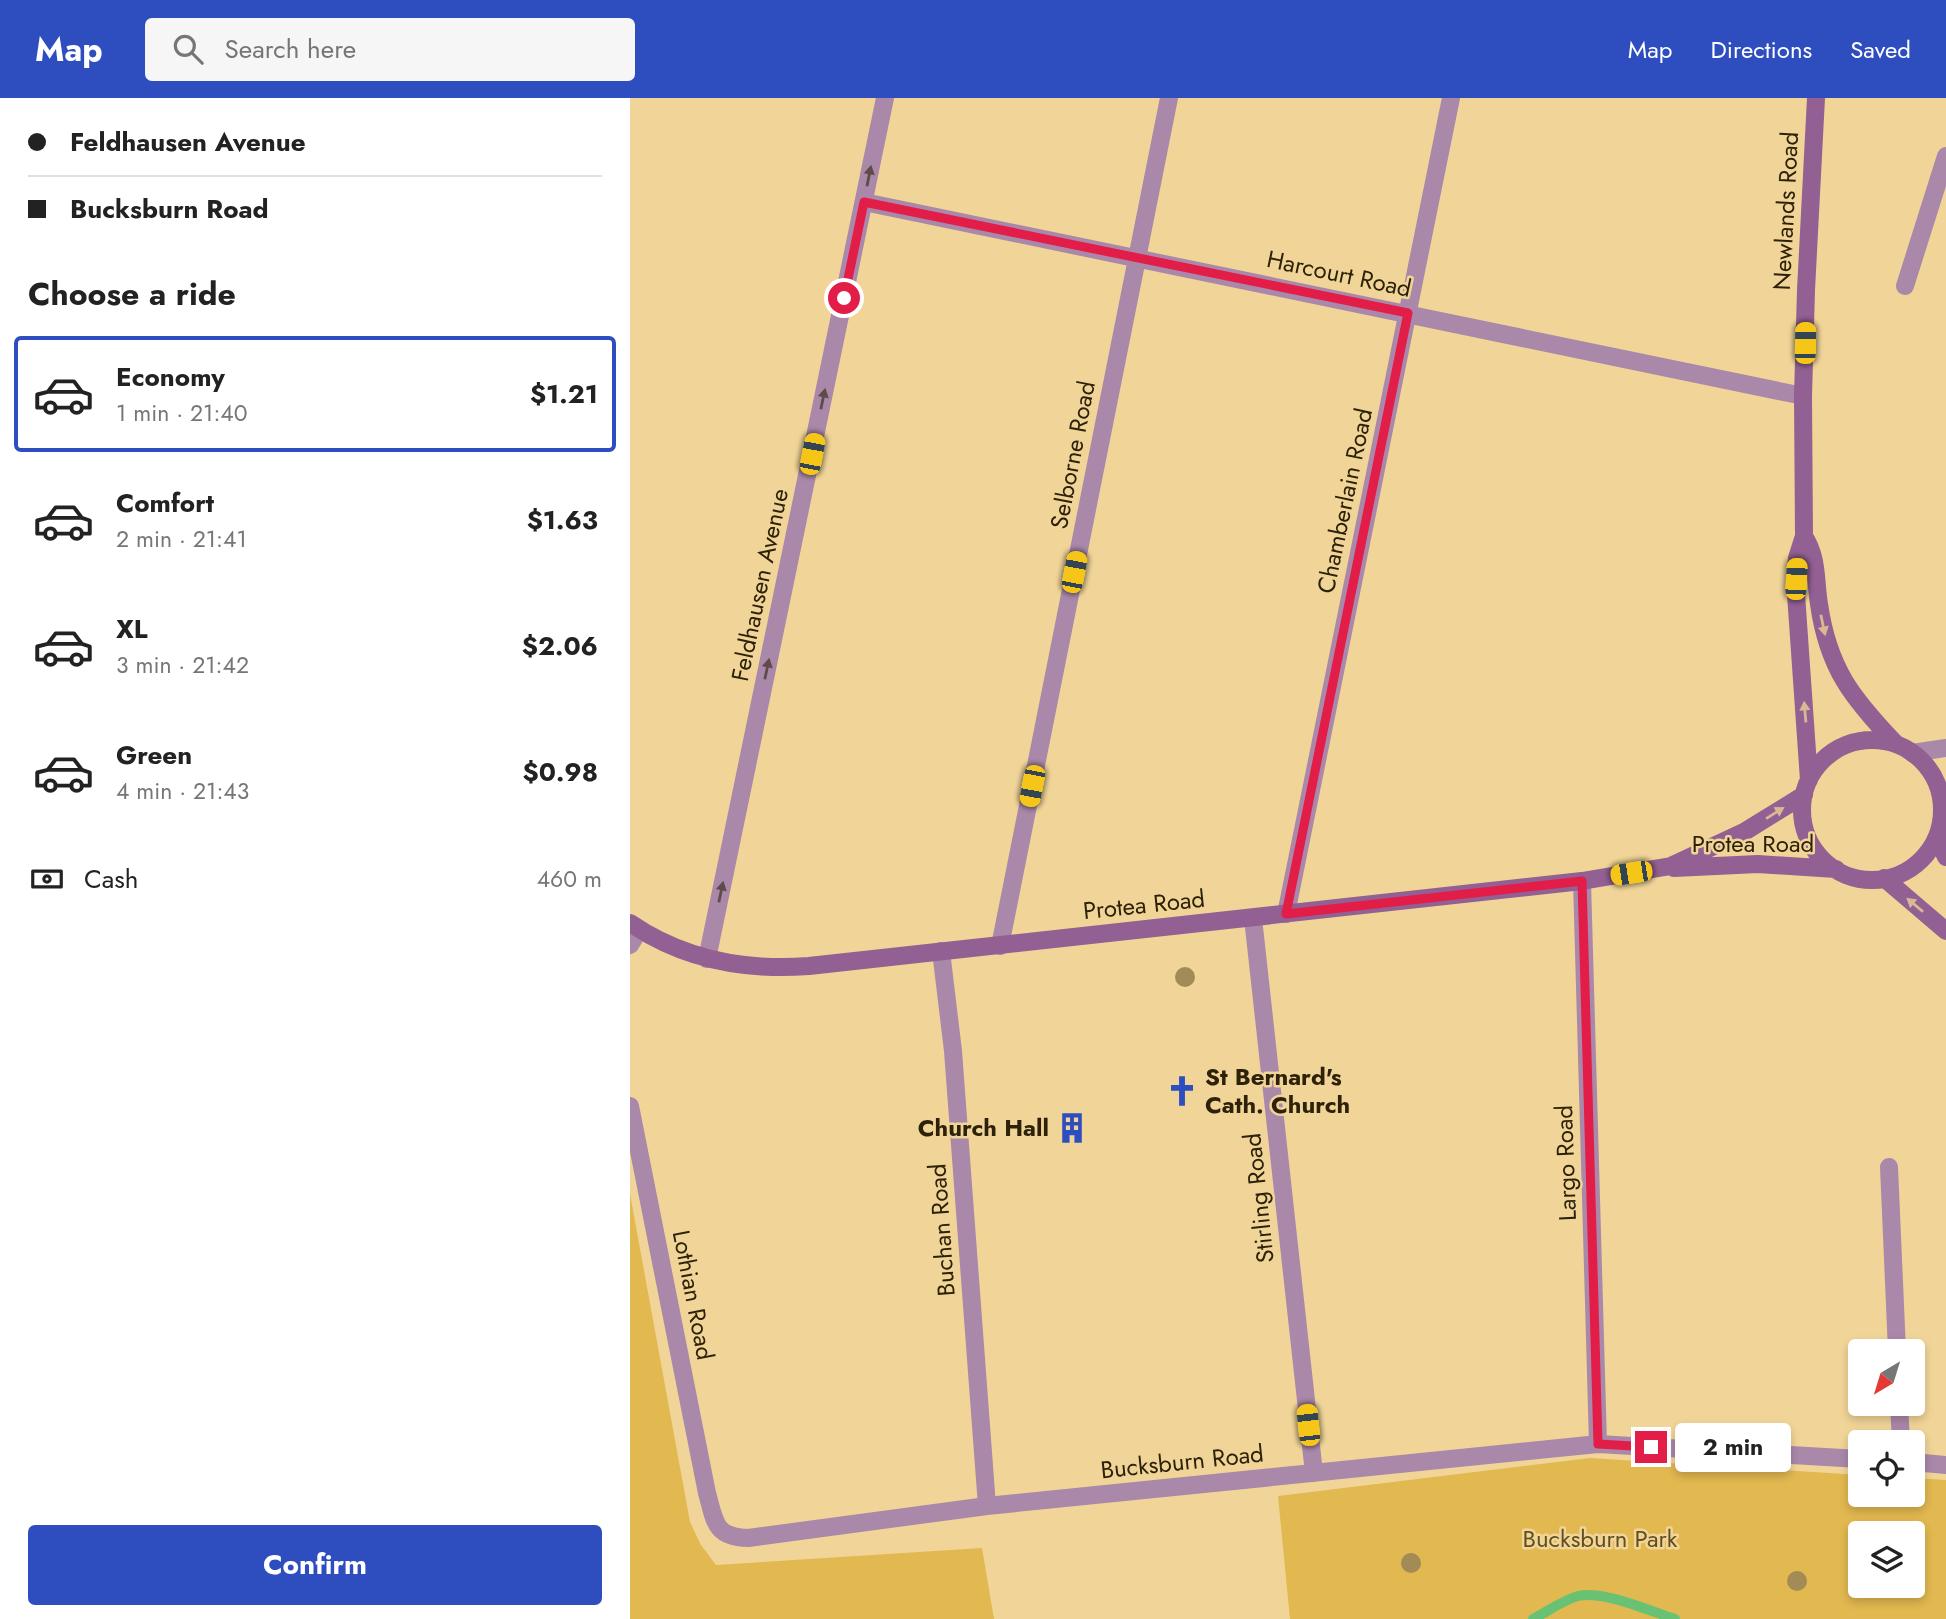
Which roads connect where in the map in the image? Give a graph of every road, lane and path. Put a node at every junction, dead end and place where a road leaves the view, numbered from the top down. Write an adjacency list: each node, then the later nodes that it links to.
1 (885, 98): 6 (street, Feldhausen Avenue, one-way to 1)
2 (1169, 98): 7 (street, Selborne Road)
3 (1451, 98): 9 (street, Chamberlain Road)
4 (1816, 98): 10 (main road, Newlands Road)
5 (1946, 156): 8 (street)
6 (864, 202): 7 (street, Harcourt Road); 28 (street, Feldhausen Avenue, one-way to 6)
7 (1138, 258): 9 (street, Harcourt Road); 26 (street, Selborne Road)
8 (1905, 286)
9 (1408, 313): 10 (street, Harcourt Road); 22 (street, Chamberlain Road)
10 (1803, 396): 11 (main road, Newlands Road)
11 (1804, 536): 12 (main road, Newlands Road, one-way to 12); 14 (main road, Newlands Road, one-way to 11)
12 (1904, 748): 13 (street); 14 (main road); 15 (main road)
13 (1946, 748)
14 (1806, 788): 18 (main road, Protea Road, one-way to 14); 19 (main road)
15 (1944, 801): 16 (main road)
16 (1937, 838): 17 (main road); 20 (main road)
17 (1946, 857)
18 (1671, 866): 19 (main road, Protea Road); 21 (main road, Protea Road)
19 (1836, 869): 20 (main road)
20 (1884, 878): 24 (main road, one-way to 20)
21 (1582, 881): 22 (main road, Protea Road); 32 (street, Largo Road)
22 (1286, 914): 23 (main road, Protea Road)
23 (1253, 918): 26 (main road, Protea Road); 36 (street, Stirling Road)
24 (1946, 931)
25 (633, 933): 28 (main road, Protea Road)
26 (1000, 946): 27 (main road, Protea Road)
27 (941, 951): 28 (main road, Protea Road); 38 (street, Buchan Road)
28 (708, 959)
29 (630, 1106): 37 (street, Lothian Road)
30 (1889, 1167): 31 (street)
31 (1896, 1339)
32 (1598, 1444): 33 (street, Bucksburn Road); 36 (street, Bucksburn Road)
33 (1848, 1458)
34 (1925, 1463): 35 (street)
35 (1946, 1465)
36 (1314, 1473): 38 (street, Bucksburn Road)
37 (707, 1493): 38 (street, Bucksburn Road)
38 (987, 1506)

